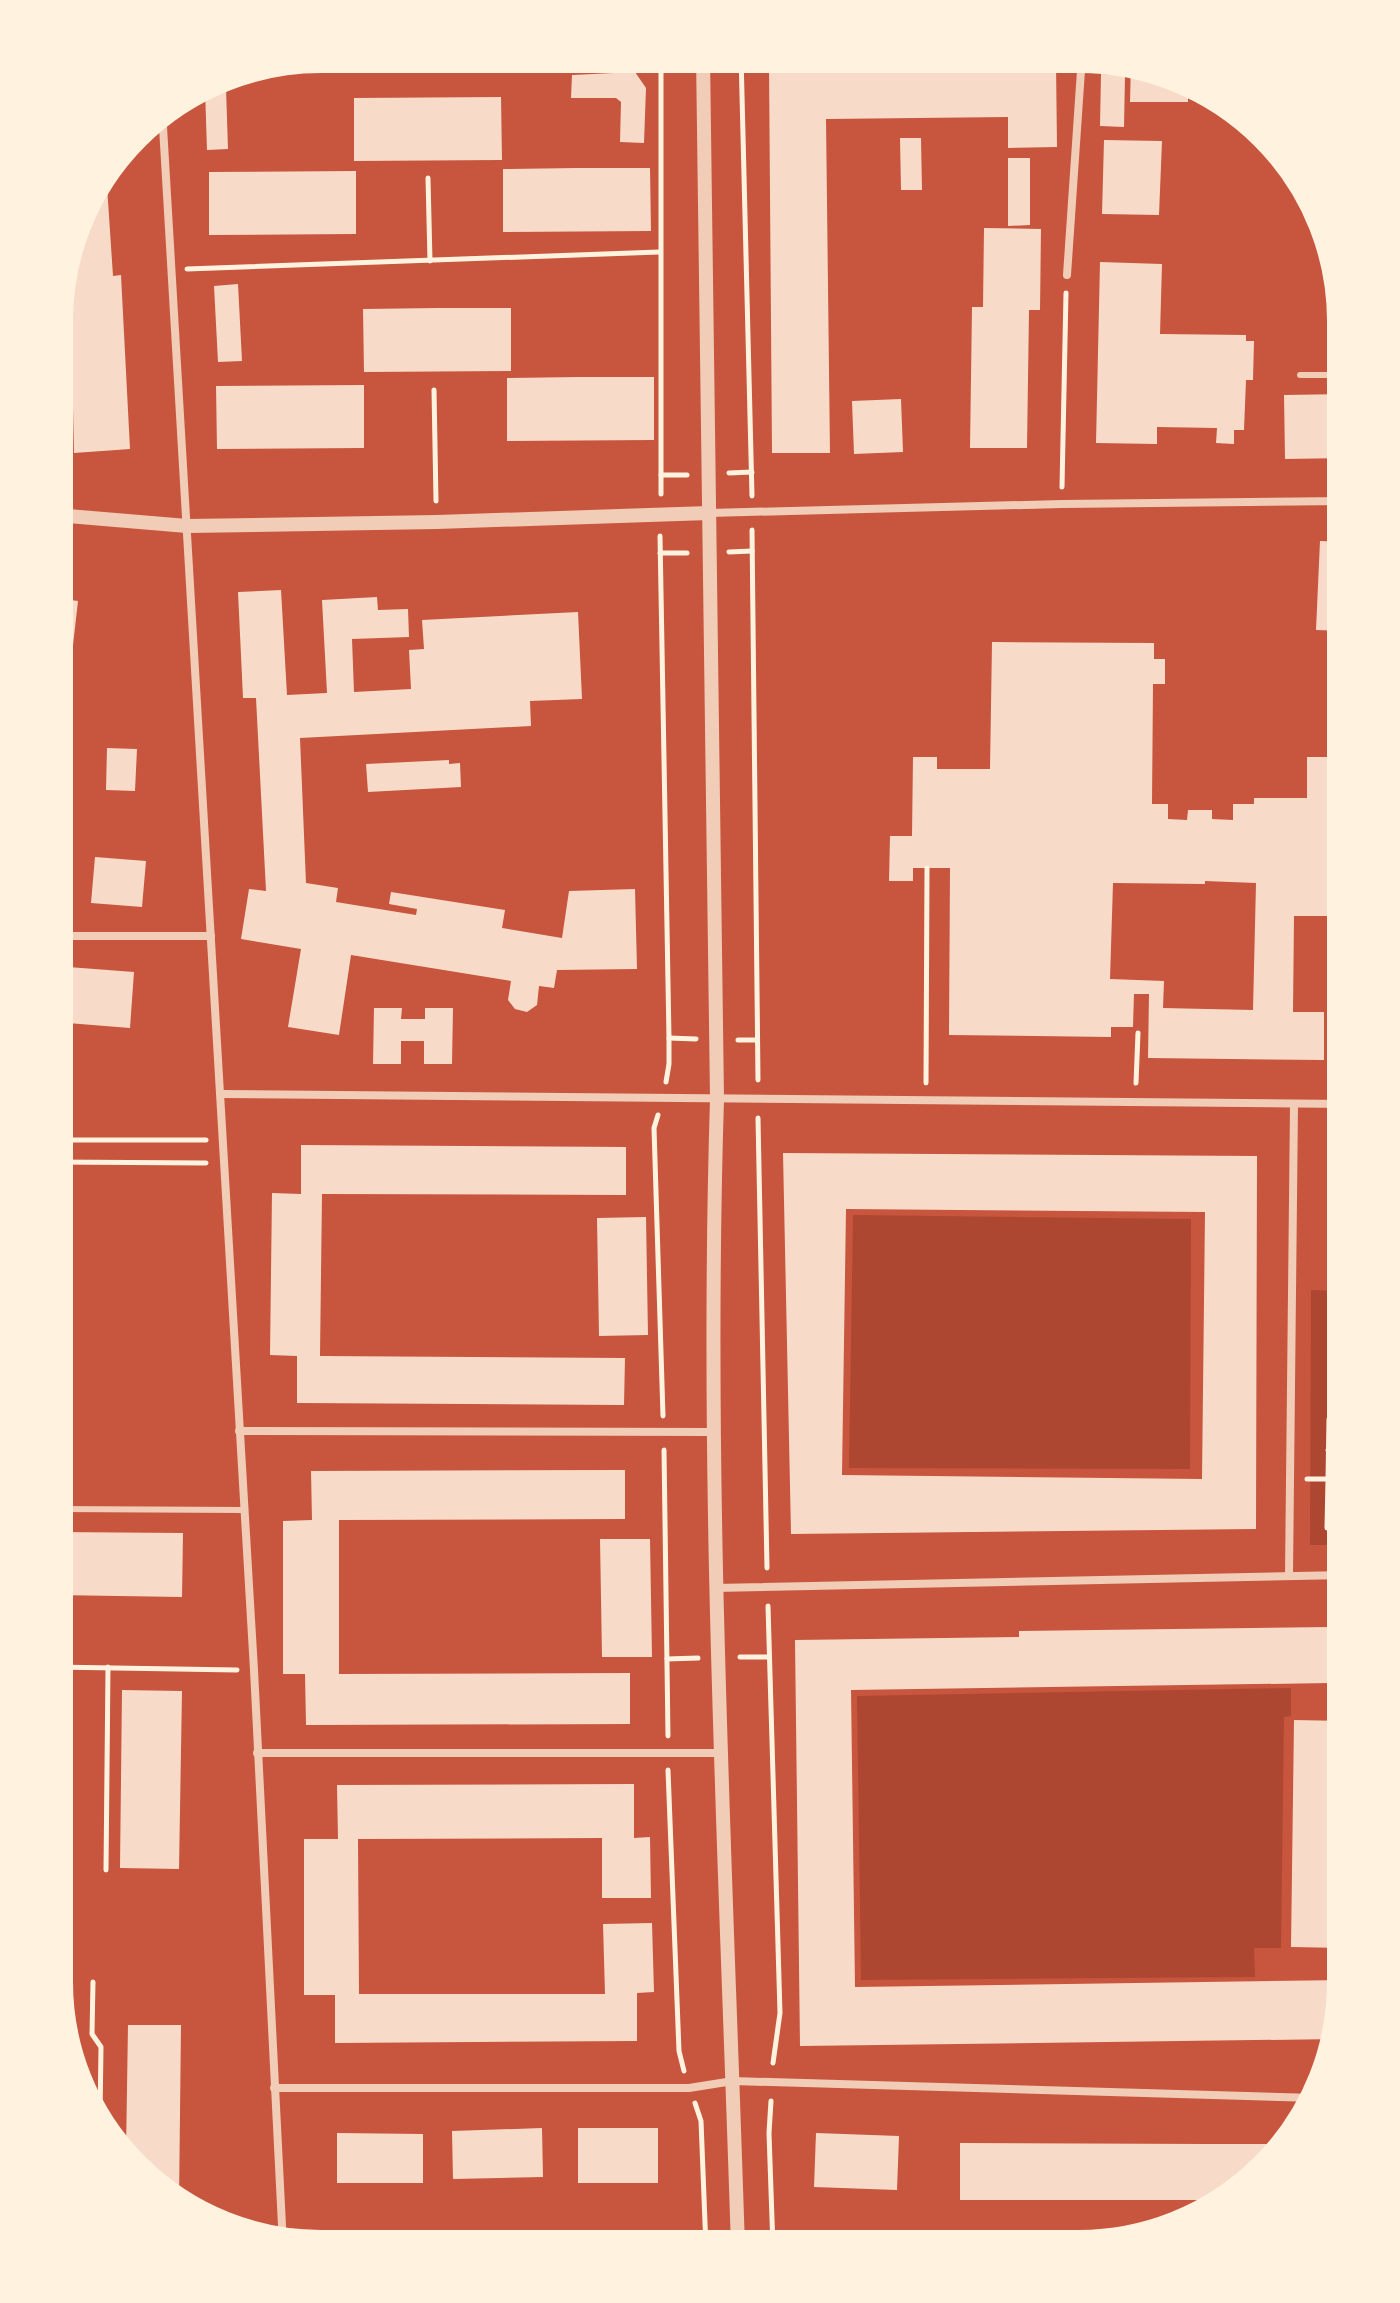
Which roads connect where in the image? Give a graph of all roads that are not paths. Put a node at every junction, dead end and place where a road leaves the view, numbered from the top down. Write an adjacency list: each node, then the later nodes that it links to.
1 (703, 68): 8 (street)
2 (1081, 68): 4 (street)
3 (163, 124): 10 (street)
4 (1067, 275)
5 (1300, 375): 6 (lane)
6 (1332, 375)
7 (1332, 501): 8 (street)
8 (709, 513): 10 (street); 14 (street)
9 (68, 516): 10 (street)
10 (187, 526): 12 (street)
11 (68, 936): 12 (street)
12 (211, 936): 13 (street)
13 (221, 1094): 14 (street); 17 (street)
14 (717, 1099): 16 (street); 18 (street)
15 (1332, 1104): 16 (street)
16 (1294, 1105): 21 (street)
17 (239, 1431): 18 (street); 20 (street)
18 (714, 1432): 23 (street)
19 (68, 1509): 20 (lane)
20 (243, 1510): 24 (street)
21 (1289, 1575): 22 (street); 23 (street)
22 (1331, 1575)
23 (715, 1588): 25 (street)
24 (257, 1753): 25 (street); 27 (street)
25 (719, 1753): 26 (street)
26 (733, 2081): 27 (street); 28 (street); 30 (street)
27 (274, 2088): 29 (street)
28 (1304, 2098)
29 (282, 2232)
30 (738, 2235)

